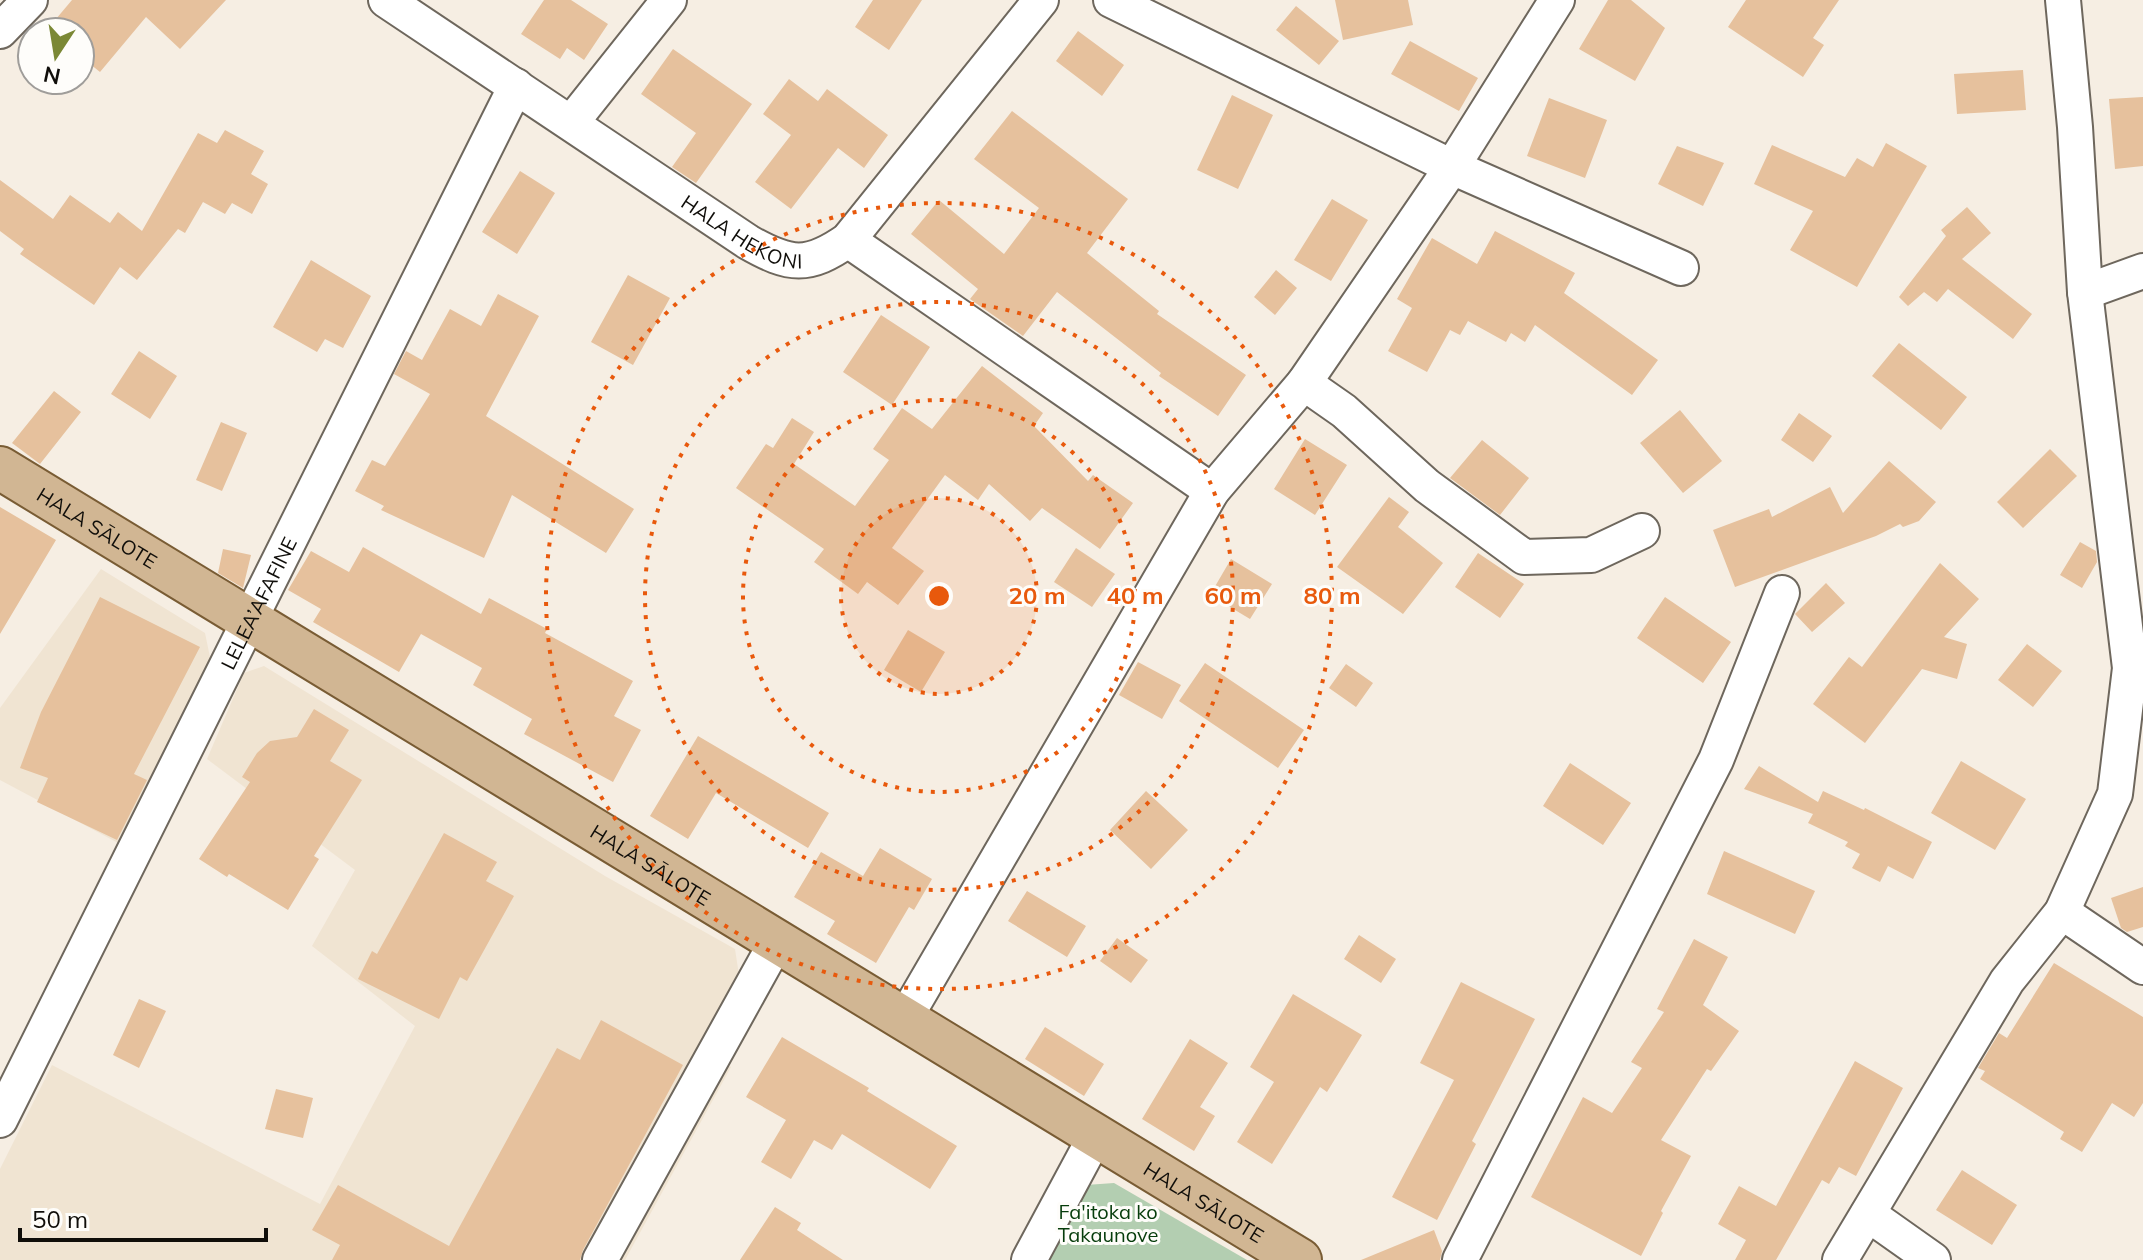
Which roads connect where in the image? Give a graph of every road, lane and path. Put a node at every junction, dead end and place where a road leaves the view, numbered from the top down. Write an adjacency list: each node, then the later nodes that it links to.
1 (30, 0): 8 (street)
2 (386, 0): 9 (street, HALA HEKONI)
3 (669, 0): 10 (street)
4 (1041, 0): 12 (street, HALA HEKONI)
5 (1111, 0): 11 (street)
6 (1557, 0): 11 (street)
7 (2063, 0): 15 (street)
8 (0, 31)
9 (516, 86): 10 (street, HALA HEKONI); 21 (street, LELEA’AFAFINE)
10 (571, 123): 12 (street, HALA HEKONI)
11 (1452, 167): 13 (street); 16 (street)
12 (848, 240): 18 (street)
13 (1681, 268)
14 (2143, 271): 15 (street)
15 (2085, 292): 22 (street)
16 (1304, 383): 18 (street); 19 (street)
17 (0, 468): 21 (main road, HALA SĀLOTE)
18 (1212, 491): 26 (street)
19 (1642, 531)
20 (1782, 593): 33 (street)
21 (248, 619): 24 (main road, HALA SĀLOTE); 27 (street, LELEA’AFAFINE)
22 (2136, 668): 23 (street)
23 (2062, 912): 25 (street); 29 (street)
24 (777, 941): 26 (main road, HALA SĀLOTE); 30 (street)
25 (2143, 967)
26 (905, 1018): 28 (main road, HALA SĀLOTE)
27 (0, 1120)
28 (1095, 1137): 31 (street); 32 (main road, HALA SĀLOTE)
29 (1868, 1214): 34 (street); 35 (street)
30 (600, 1260)
31 (1029, 1260)
32 (1300, 1260)
33 (1460, 1260)
34 (1840, 1260)
35 (1933, 1260)

